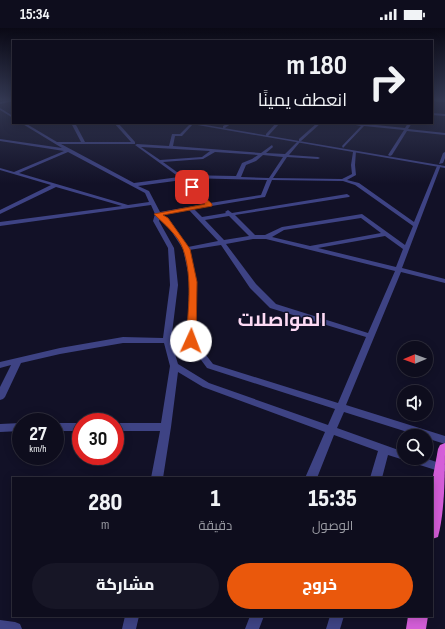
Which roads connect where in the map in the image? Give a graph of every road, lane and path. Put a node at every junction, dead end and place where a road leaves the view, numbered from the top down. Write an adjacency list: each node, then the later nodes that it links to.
1 (31, 128): 17 (street)
2 (76, 128): 16 (street)
3 (121, 128): 18 (street)
4 (186, 128): 20 (street)
5 (221, 128): 15 (street)
6 (230, 128): 13 (street)
7 (274, 128): 13 (street)
8 (313, 128): 15 (street)
9 (361, 128): 21 (street)
10 (393, 128): 11 (street)
11 (406, 130): 12 (street); 27 (street)
12 (445, 134)
13 (268, 135): 15 (street)
14 (0, 140): 22 (street)
15 (299, 141): 21 (street); 24 (street); 28 (street)
16 (83, 142): 17 (street); 18 (street)
17 (56, 143): 22 (street)
18 (136, 144): 20 (street); 30 (street)
19 (272, 146): 26 (street)
20 (171, 148): 23 (street)
21 (343, 148): 27 (street)
22 (69, 151): 33 (street); 39 (street)
23 (213, 151): 26 (street); 30 (street)
24 (355, 152): 31 (street); 37 (street)
25 (445, 153): 31 (street)
26 (261, 154): 28 (street); 35 (street)
27 (390, 154): 31 (street)
28 (286, 156): 29 (street); 36 (street)
29 (318, 158)
30 (158, 161): 34 (street)
31 (443, 165): 51 (street)
32 (0, 169): 33 (street)
33 (15, 173): 38 (street)
34 (182, 177): 35 (street); 39 (street); 43 (street)
35 (238, 178): 36 (street)
36 (270, 179): 37 (street); 42 (street)
37 (343, 180): 51 (street)
38 (56, 185): 44 (street); 46 (street)
39 (132, 185): 41 (street)
40 (347, 196): 48 (street)
41 (153, 203): 44 (street); 47 (street)
42 (221, 204): 43 (street); 48 (street)
43 (209, 205): 45 (street)
44 (127, 206): 50 (street)
45 (191, 209): 47 (street); 49 (street)
46 (0, 212)
47 (158, 214): 57 (street); 62 (street)
48 (231, 215): 49 (street); 53 (street)
49 (201, 219): 55 (street)
50 (0, 224)
51 (416, 226): 58 (street)
52 (385, 234): 54 (street); 56 (street); 58 (street)
53 (253, 238): 54 (street); 55 (street)
54 (266, 238): 56 (street)
55 (222, 242): 57 (street); 61 (street)
56 (309, 248): 59 (street)
57 (186, 249): 67 (street)
58 (407, 249): 59 (street)
59 (398, 270): 60 (street); 61 (street)
60 (445, 281)
61 (370, 336): 67 (street)
62 (166, 341): 63 (street); 65 (street)
63 (18, 360): 64 (street); 66 (street)
64 (0, 364)
65 (174, 366): 69 (street); 72 (street)
66 (0, 397)
67 (340, 408): 72 (street); 73 (street)
68 (124, 427): 69 (street)
69 (166, 427): 79 (street)
70 (0, 428): 71 (street)
71 (12, 428)
72 (330, 429): 74 (street); 80 (street)
73 (445, 440)
74 (384, 449): 76 (street); 81 (street)
75 (445, 449): 78 (highway)
76 (397, 454)
77 (433, 465): 78 (street)
78 (442, 468): 82 (highway)
79 (157, 477)
80 (311, 477)
81 (376, 477)
82 (433, 525)
83 (132, 617): 89 (street)
84 (257, 617): 90 (street)
85 (337, 617): 91 (street)
86 (418, 617): 92 (highway)
87 (0, 627): 88 (street)
88 (15, 629)
89 (129, 629)
90 (252, 629)
91 (333, 629)
92 (416, 629)

